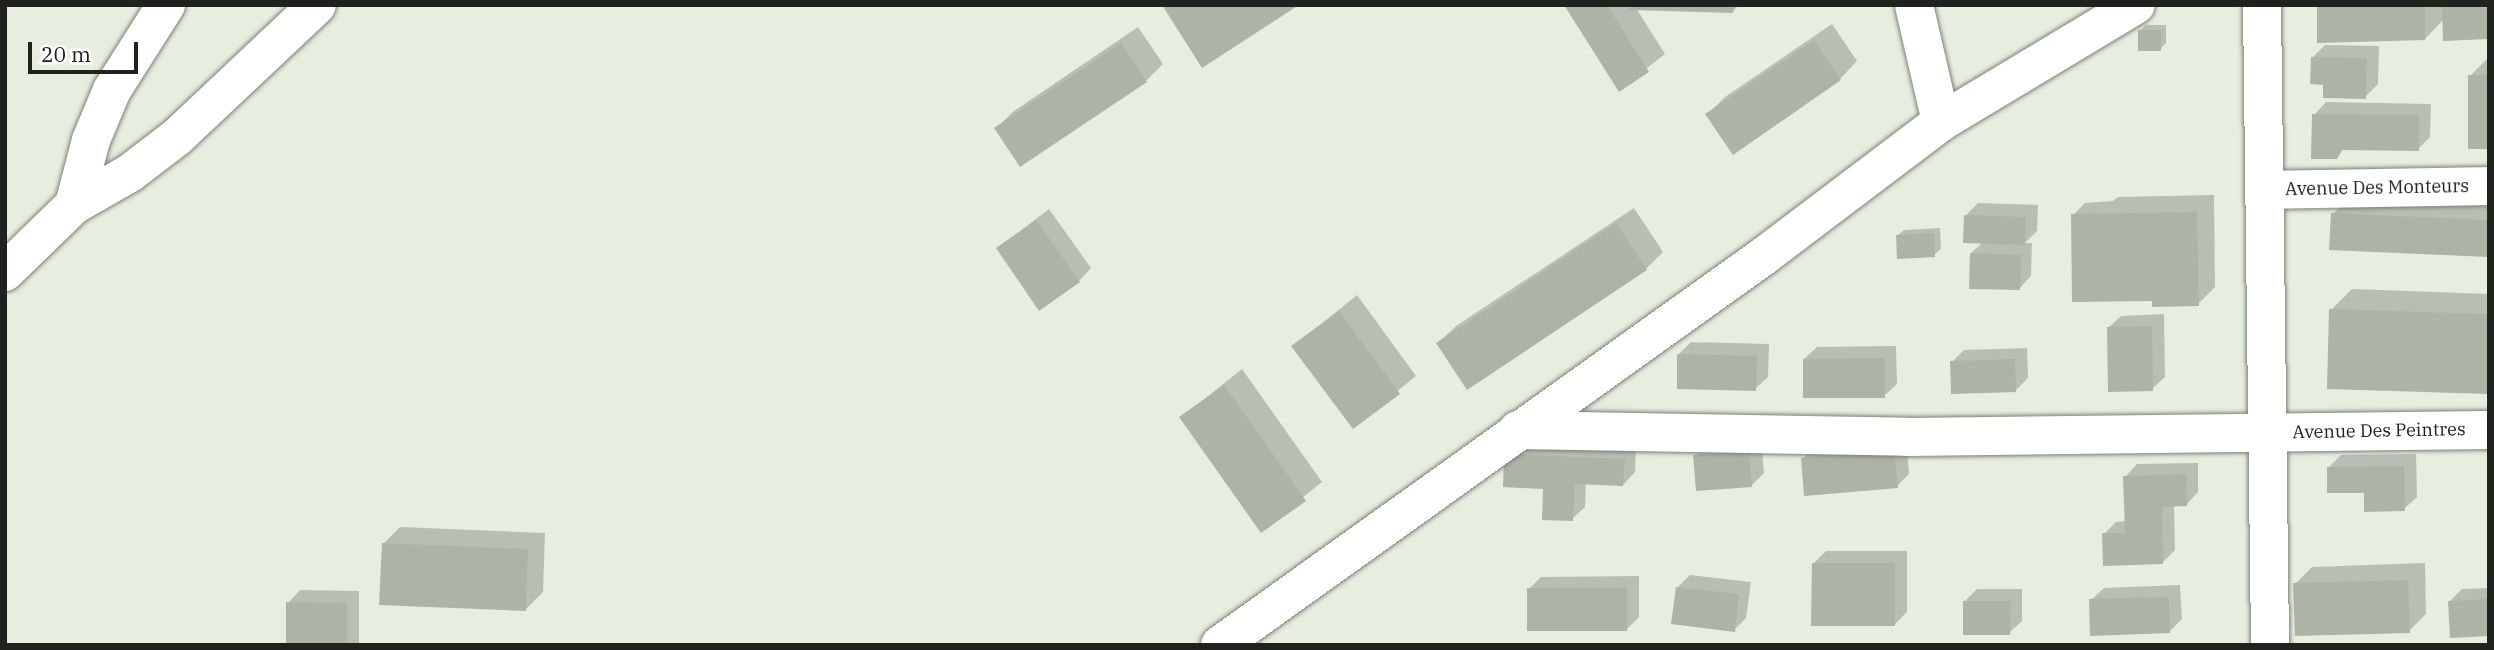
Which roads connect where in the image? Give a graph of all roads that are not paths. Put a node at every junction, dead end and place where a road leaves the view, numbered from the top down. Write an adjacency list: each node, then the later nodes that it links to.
1 (166, 5): 9 (street)
2 (317, 5): 9 (street)
3 (1913, 5): 6 (street)
4 (2136, 5): 6 (street)
5 (2262, 5): 8 (street)
6 (1941, 122): 11 (street)
7 (2489, 186): 8 (street, Avenue Des Monteurs)
8 (2265, 190): 13 (street)
9 (74, 205): 10 (street)
10 (5, 272)
11 (1518, 430): 13 (street, Avenue Des Peintres); 14 (street)
12 (2489, 430): 13 (street, Avenue Des Peintres)
13 (2270, 432): 15 (street)
14 (1220, 645)
15 (2270, 645)

